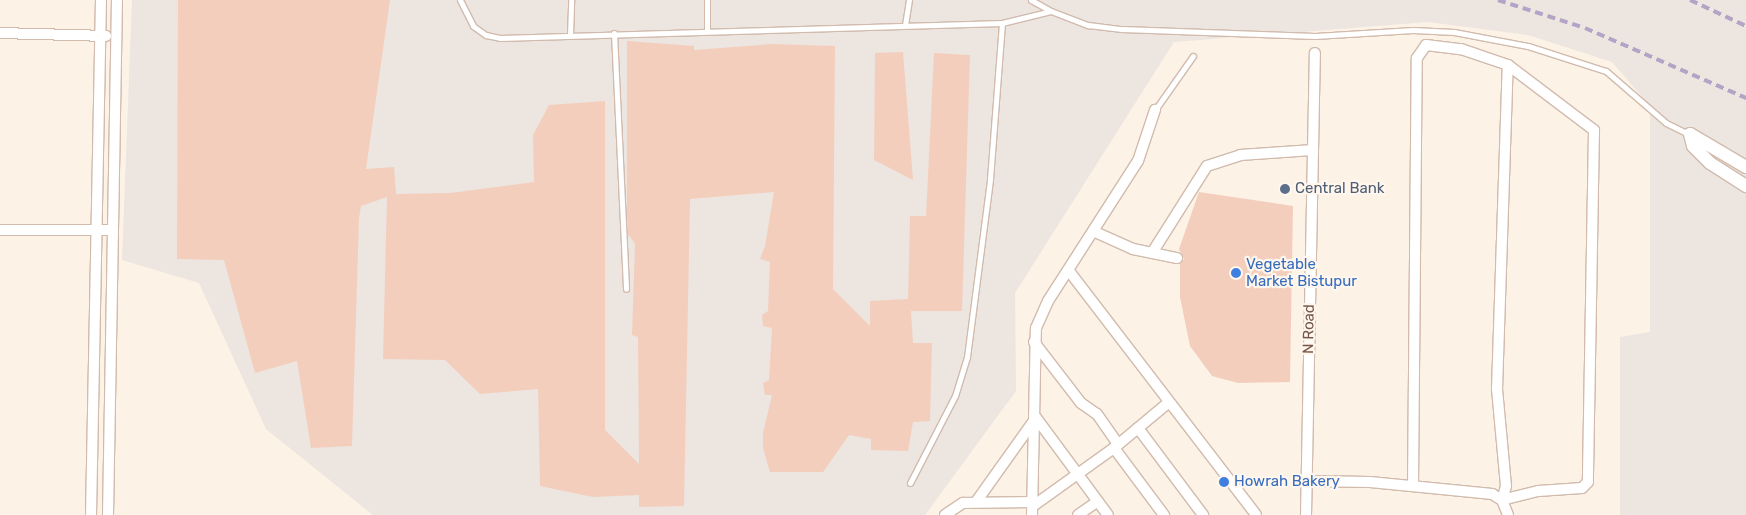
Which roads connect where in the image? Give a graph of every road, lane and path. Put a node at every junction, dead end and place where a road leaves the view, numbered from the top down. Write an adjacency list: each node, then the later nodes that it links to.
1 (101, 0): 15 (street)
2 (117, 0): 16 (street)
3 (460, 0): 14 (lane)
4 (571, 0): 14 (lane)
5 (707, 0): 11 (lane)
6 (910, 0): 10 (lane)
7 (1031, 0): 8 (lane)
8 (1051, 12): 9 (lane); 21 (lane)
9 (1002, 23): 10 (lane); 40 (lane)
10 (905, 25): 11 (lane)
11 (707, 31): 13 (lane)
12 (0, 33): 15 (street)
13 (614, 33): 14 (lane); 32 (lane)
14 (570, 35)
15 (101, 36): 16 (street); 26 (street)
16 (117, 36): 27 (street)
17 (1315, 53): 22 (street, N Road)
18 (1193, 56): 20 (lane)
19 (1508, 65): 41 (street); 42 (street); 42 (street)
20 (1155, 110): 28 (street)
21 (1690, 134): 23 (street); 24 (street)
22 (1313, 150): 29 (street); 39 (street, N Road)
23 (1746, 167)
24 (1746, 186)
25 (0, 230): 26 (street)
26 (95, 230): 27 (street); 46 (street)
27 (113, 230): 47 (street)
28 (1095, 232): 29 (street); 31 (street)
29 (1152, 253): 30 (street)
30 (1177, 258)
31 (1069, 271): 33 (street); 34 (street)
32 (626, 289)
33 (1034, 342): 35 (street); 37 (street)
34 (1168, 403): 36 (street); 53 (street)
35 (1034, 419): 38 (street); 44 (street); 45 (street)
36 (1138, 428): 37 (street); 52 (street)
37 (1116, 446): 38 (street); 51 (street)
38 (1078, 475): 43 (street); 45 (street)
39 (1306, 481): 41 (street); 54 (street, N Road)
40 (910, 483)
41 (1413, 486): 42 (street)
42 (1502, 500): 55 (street)
43 (1098, 501): 49 (street); 50 (street)
44 (976, 502): 45 (street); 48 (street)
45 (1033, 508)
46 (91, 515)
47 (108, 515)
48 (945, 515)
49 (1078, 515)
50 (1108, 515)
51 (1164, 515)
52 (1203, 515)
53 (1256, 515)
54 (1306, 515)
55 (1508, 515)

